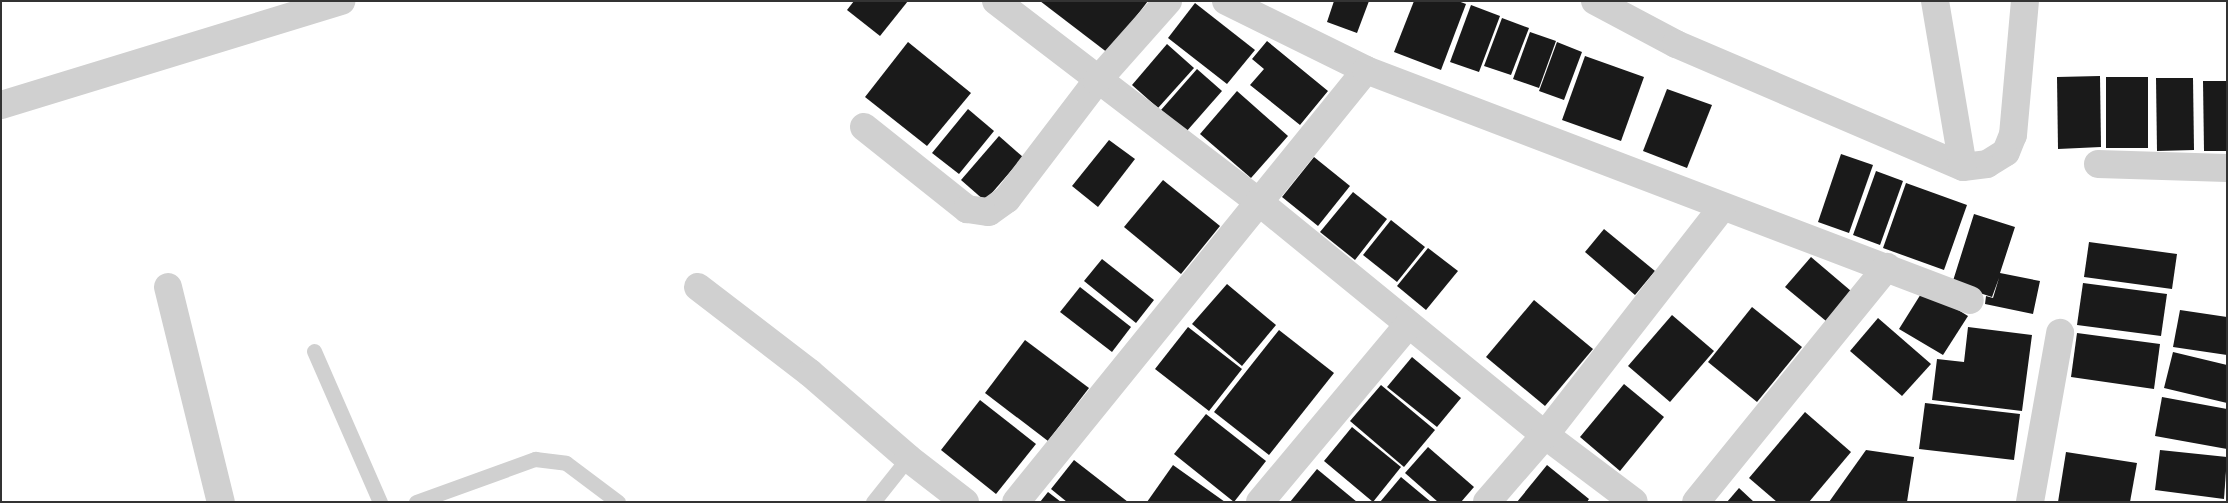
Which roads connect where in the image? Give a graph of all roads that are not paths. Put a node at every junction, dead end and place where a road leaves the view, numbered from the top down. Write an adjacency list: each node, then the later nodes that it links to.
1 (341, 1): 10 (street)
2 (996, 1): 9 (street)
3 (1168, 1): 9 (street)
4 (1226, 1): 8 (street)
5 (1594, 1): 13 (street)
6 (1935, 1): 13 (street)
7 (2026, 1): 13 (street)
8 (1366, 70): 15 (street); 16 (street)
9 (1097, 81): 11 (street); 15 (street)
10 (1, 105)
11 (864, 127)
12 (2098, 164): 14 (street)
13 (1963, 166)
14 (2227, 168)
15 (1259, 202): 21 (street); 32 (street)
16 (1722, 208): 17 (street); 24 (street)
17 (1887, 267): 20 (street); 36 (street)
18 (698, 286): 25 (street)
19 (168, 287): 26 (street)
20 (1970, 300)
21 (1408, 325): 24 (street); 33 (street)
22 (2060, 333): 37 (street)
23 (314, 351): 27 (lane)
24 (1545, 435): 34 (street); 35 (street)
25 (908, 458): 30 (lane); 31 (street)
26 (221, 502)
27 (380, 502)
28 (416, 502): 29 (lane)
29 (618, 502)
30 (873, 502)
31 (965, 502)
32 (1016, 502)
33 (1260, 502)
34 (1487, 502)
35 (1634, 502)
36 (1696, 502)
37 (2030, 502)

